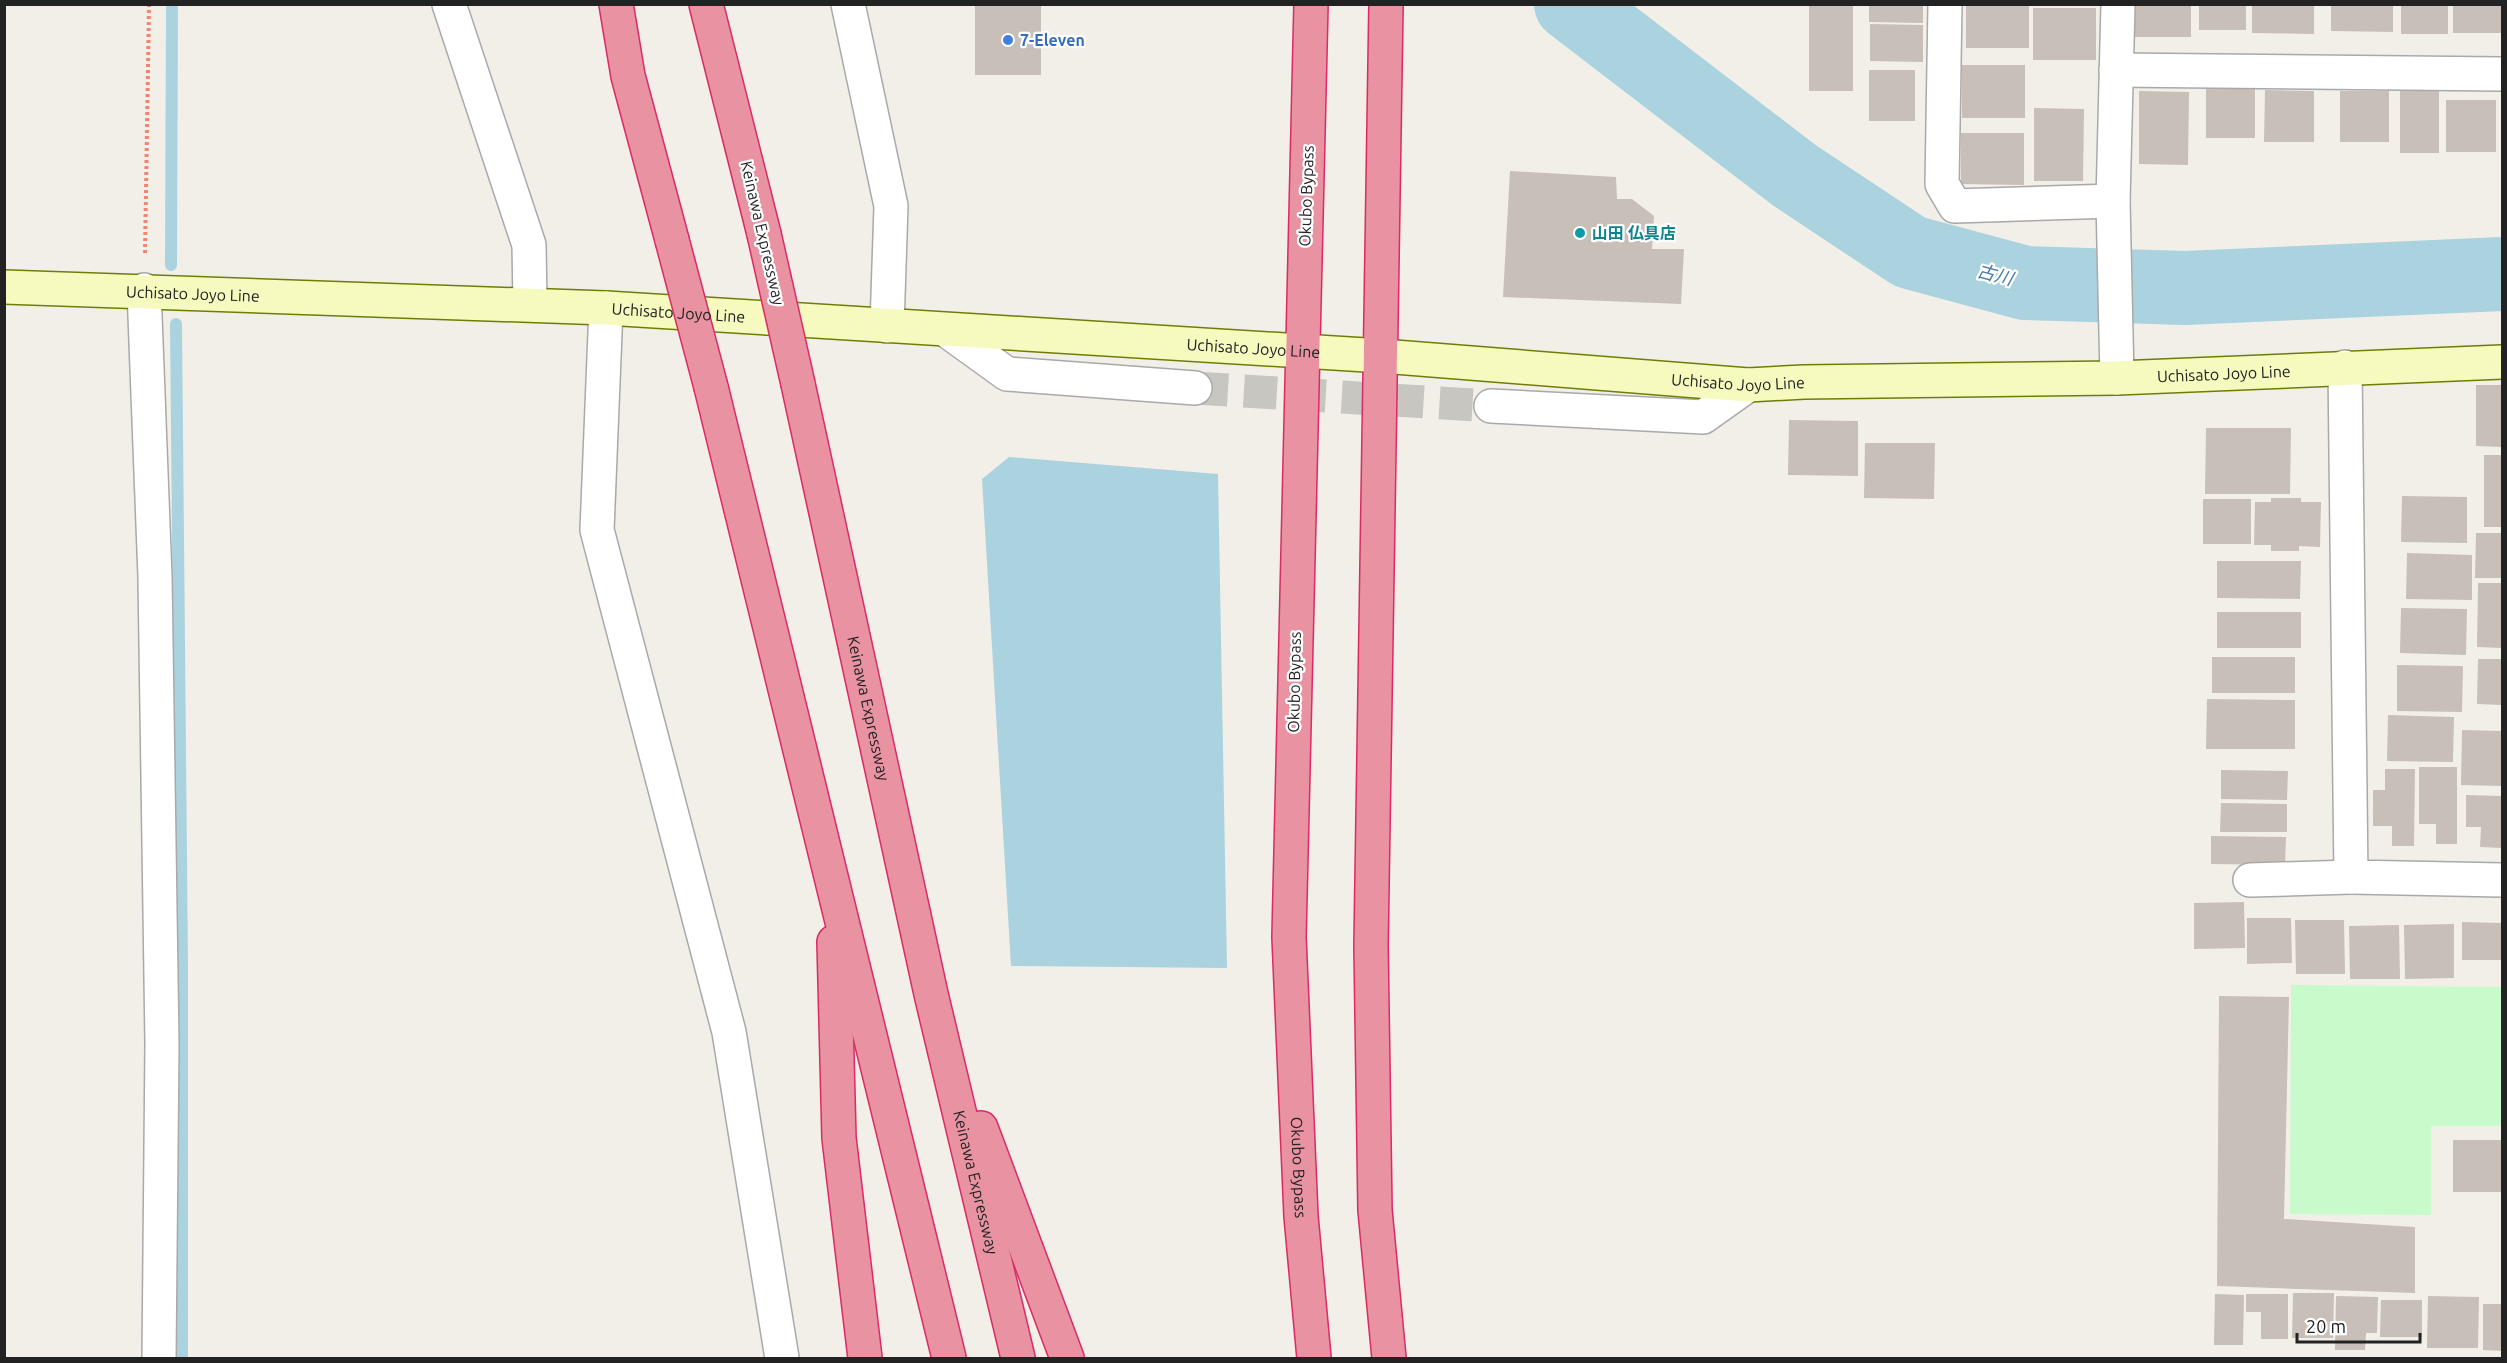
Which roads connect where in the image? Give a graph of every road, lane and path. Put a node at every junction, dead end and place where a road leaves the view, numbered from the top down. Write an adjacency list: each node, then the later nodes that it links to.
1 (149, 4): 18 (path)
2 (449, 4): 19 (street)
3 (600, 4): 15 (highway)
4 (616, 4): 15 (highway)
5 (706, 4): 12 (highway)
6 (714, 4): 12 (highway)
7 (848, 4): 21 (street)
8 (1311, 4): 23 (highway, Okubo Bypass)
9 (1386, 4): 24 (highway)
10 (1945, 4): 16 (street)
11 (2118, 4): 13 (street)
12 (720, 57): 35 (highway, Keinawa Expressway, bridge)
13 (2116, 70): 14 (street); 16 (street)
14 (2502, 74)
15 (628, 76): 32 (highway, bridge)
16 (2114, 212): 27 (street)
17 (4, 287): 18 (main road, Uchisato Joyo Line)
18 (144, 290): 19 (main road, Uchisato Joyo Line); 36 (street)
19 (530, 304): 20 (main road, Uchisato Joyo Line)
20 (606, 308): 21 (main road, Uchisato Joyo Line); 37 (street)
21 (887, 326): 22 (main road, Uchisato Joyo Line)
22 (946, 330): 23 (main road, Uchisato Joyo Line); 29 (street)
23 (1301, 352): 24 (main road, Uchisato Joyo Line); 42 (highway, Okubo Bypass)
24 (1382, 356): 28 (main road, Uchisato Joyo Line); 43 (highway)
25 (2502, 362): 26 (main road, Uchisato Joyo Line)
26 (2345, 367): 27 (main road, Uchisato Joyo Line); 31 (street)
27 (2117, 368): 28 (main road, Uchisato Joyo Line)
28 (1748, 385): 30 (street)
29 (1196, 388)
30 (1491, 406)
31 (2351, 877): 33 (street); 34 (street)
32 (832, 878): 38 (highway); 39 (highway)
33 (2250, 880)
34 (2502, 880)
35 (931, 994): 40 (highway, Keinawa Expressway); 41 (highway)
36 (159, 1359)
37 (782, 1359)
38 (865, 1359)
39 (949, 1359)
40 (1018, 1359)
41 (1067, 1359)
42 (1314, 1359)
43 (1389, 1359)

